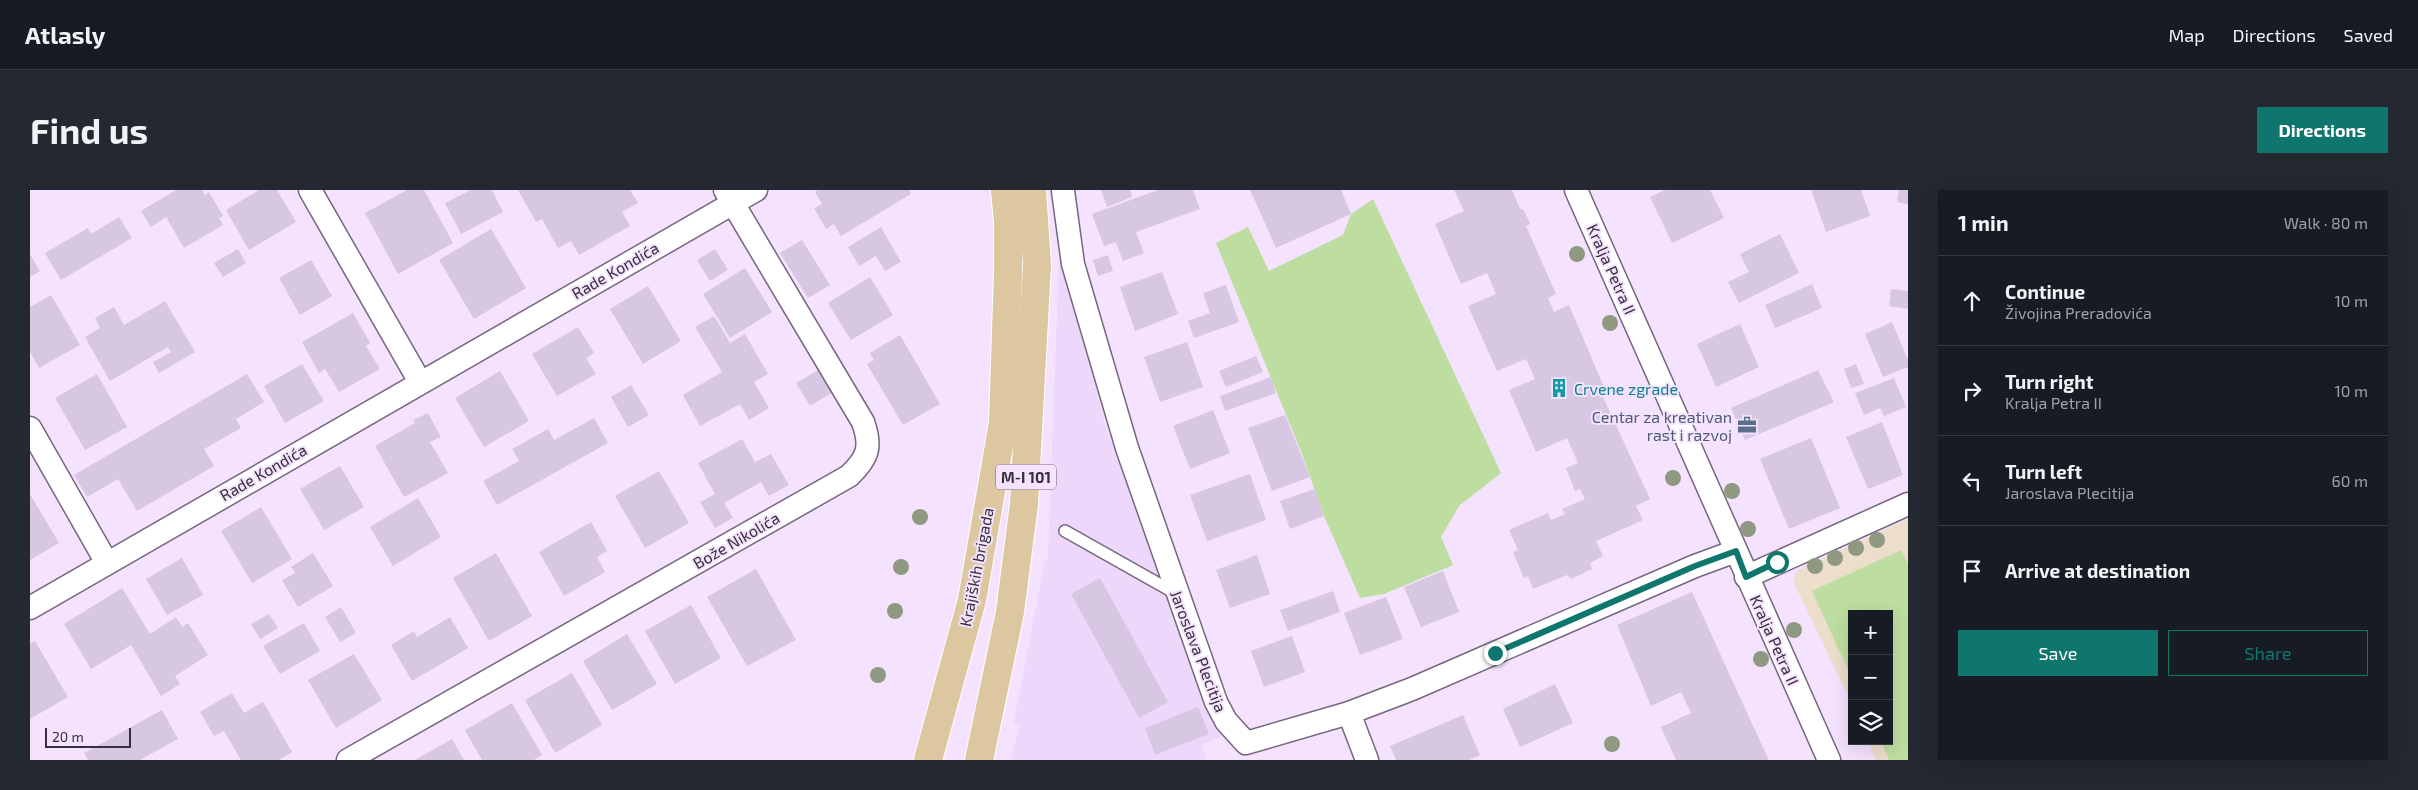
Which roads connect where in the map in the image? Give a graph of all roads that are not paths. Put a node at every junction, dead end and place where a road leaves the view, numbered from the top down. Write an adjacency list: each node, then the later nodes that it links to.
1 (310, 190): 8 (street)
2 (756, 190): 7 (street, Rade Kondića)
3 (1005, 190): 19 (main road, Krajiških brigada / M-I 101)
4 (1032, 190): 20 (main road, M-I 101)
5 (1576, 190): 12 (street, Kralja Petra II)
6 (1063, 191): 15 (street, Jaroslava Plecitija)
7 (729, 197): 8 (street, Rade Kondića); 18 (street, Bože Nikolića)
8 (420, 382): 13 (street, Rade Kondića)
9 (30, 428): 13 (street)
10 (1908, 504): 14 (street)
11 (1065, 531): 15 (lane)
12 (1736, 551): 14 (street, Kralja Petra II); 17 (street, Jaroslava Plecitija)
13 (107, 563): 16 (street, Rade Kondića)
14 (1746, 577): 22 (street, Kralja Petra II)
15 (1177, 594): 17 (street, Jaroslava Plecitija)
16 (30, 608)
17 (1349, 713): 21 (street)
18 (348, 760)
19 (928, 760)
20 (979, 760)
21 (1367, 760)
22 (1829, 760)

